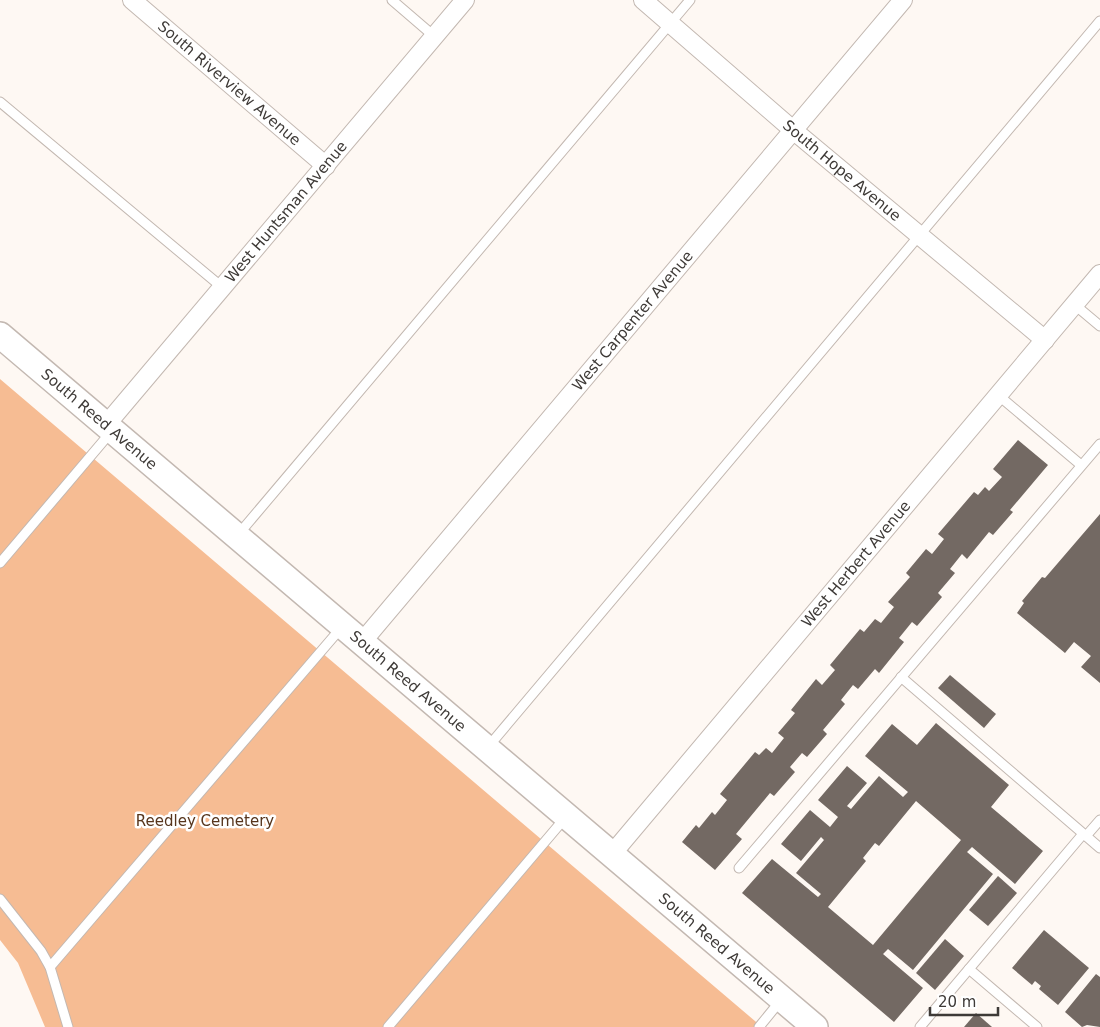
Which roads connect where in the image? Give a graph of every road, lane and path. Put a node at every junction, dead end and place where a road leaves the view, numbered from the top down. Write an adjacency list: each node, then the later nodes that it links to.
1 (132, 0): 12 (street, South Riverview Avenue)
2 (392, 0): 9 (lane)
3 (466, 0): 9 (street, West Huntsman Avenue)
4 (643, 0): 8 (street, South Hope Avenue)
5 (690, 0): 8 (lane)
6 (903, 0): 11 (street, West Carpenter Avenue)
7 (1100, 22): 13 (lane)
8 (670, 24): 11 (street, South Hope Avenue); 24 (lane)
9 (435, 37): 12 (street, West Huntsman Avenue)
10 (0, 102): 15 (lane)
11 (793, 130): 13 (street, South Hope Avenue); 27 (street, West Carpenter Avenue)
12 (326, 166): 15 (street, West Huntsman Avenue)
13 (921, 235): 19 (street, South Hope Avenue); 29 (lane)
14 (1100, 274): 16 (street, West Herbert Avenue)
15 (223, 288): 21 (street, West Huntsman Avenue)
16 (1075, 305): 17 (lane); 19 (street, West Herbert Avenue)
17 (1100, 326)
18 (0, 335): 21 (street, South Reed Avenue)
19 (1045, 340): 20 (street, West Herbert Avenue)
20 (998, 395): 23 (lane); 34 (street, West Herbert Avenue)
21 (109, 427): 24 (street, South Reed Avenue); 25 (lane)
22 (1100, 444): 23 (lane)
23 (1082, 465): 28 (lane)
24 (237, 536): 26 (street, South Reed Avenue)
25 (0, 563)
26 (343, 626): 27 (street, South Reed Avenue); 37 (lane)
27 (362, 642): 29 (street, South Reed Avenue)
28 (900, 677): 32 (lane); 35 (lane)
29 (487, 748): 30 (street, South Reed Avenue)
30 (567, 816): 34 (street, South Reed Avenue); 41 (lane)
31 (1100, 820): 32 (lane)
32 (1084, 835): 33 (lane); 38 (lane)
33 (1100, 848)
34 (612, 854): 39 (street, South Reed Avenue)
35 (739, 868)
36 (0, 898): 37 (lane)
37 (50, 967): 40 (lane)
38 (969, 969): 44 (lane); 45 (lane)
39 (782, 999): 42 (lane); 43 (street, South Reed Avenue)
40 (68, 1027)
41 (388, 1027)
42 (759, 1027)
43 (815, 1027)
44 (920, 1027)
45 (1037, 1027)

